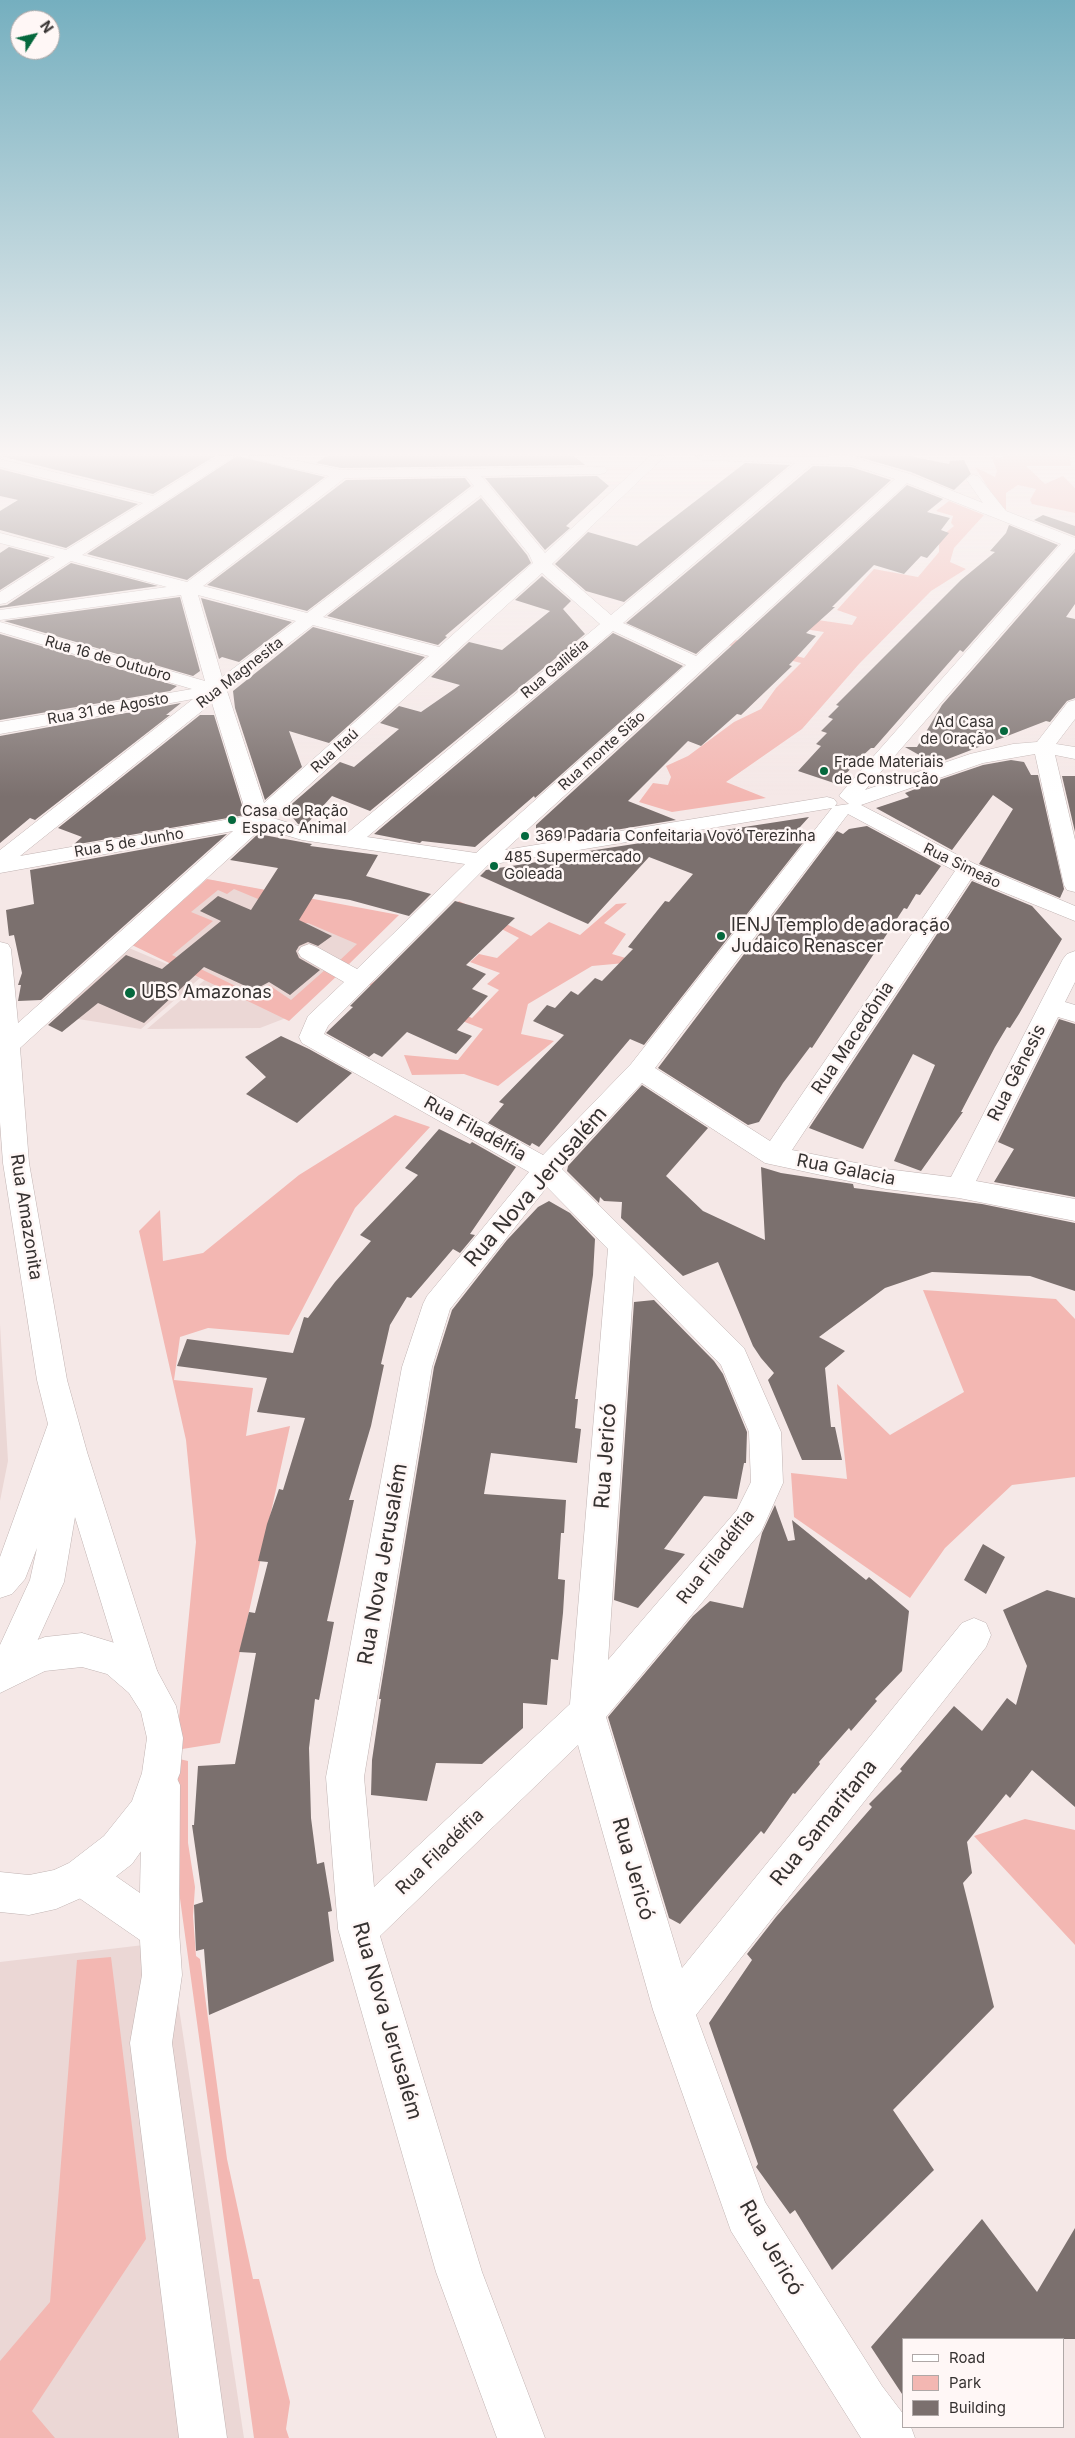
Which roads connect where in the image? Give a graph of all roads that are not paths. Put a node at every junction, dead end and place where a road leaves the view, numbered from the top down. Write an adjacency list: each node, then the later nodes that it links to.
1 (45, 570): 11 (street)
2 (117, 570): 10 (street)
3 (214, 570): 10 (street)
4 (373, 570): 13 (street, Rua Magnesita)
5 (536, 570): 16 (street, Rua Itaú)
6 (548, 570): 14 (street)
7 (675, 570): 14 (street, Rua Galiléia)
8 (803, 570): 17 (street, Rua monte Sião)
9 (1051, 570): 23 (street, Rua Nova Jerusalém)
10 (188, 589): 12 (street); 13 (street); 18 (street)
11 (0, 599)
12 (0, 615)
13 (310, 618): 16 (street); 18 (street, Rua Magnesita)
14 (609, 624): 17 (street); 25 (street, Rua Galiléia)
15 (0, 627): 18 (street, Rua 16 de Outubro)
16 (442, 654): 24 (street, Rua Itaú)
17 (699, 664): 26 (street, Rua monte Sião)
18 (217, 690): 20 (street, Rua 31 de Agosto); 24 (street); 27 (street, Rua Magnesita)
19 (1075, 706): 21 (street)
20 (0, 728)
21 (1043, 747): 22 (street); 23 (street); 30 (street)
22 (1075, 753)
23 (845, 804): 26 (street); 29 (street, Rua Simeão); 40 (street, Rua Nova Jerusalém)
24 (259, 820): 25 (street); 28 (street, Rua 5 de Junho); 39 (street, Rua Itaú)
25 (350, 841): 26 (street)
26 (481, 860): 35 (street, Rua monte Sião)
27 (0, 861)
28 (0, 866)
29 (967, 869): 31 (street, Rua Simeão); 41 (street, Rua Macedônia)
30 (1075, 886)
31 (1075, 914)
32 (0, 949): 39 (street, Rua Amazonita)
33 (309, 952): 35 (street)
34 (1075, 959): 36 (street, Rua Gênesis)
35 (359, 980): 38 (street, Rua monte Sião)
36 (1050, 1006): 37 (street); 43 (street, Rua Gênesis)
37 (1075, 1014)
38 (311, 1037): 42 (street, Rua Filadélfia)
39 (9, 1044): 46 (street, Rua Amazonita)
40 (640, 1070): 41 (street, Rua Galacia); 42 (street, Rua Nova Jerusalém)
41 (774, 1156): 43 (street, Rua Galacia)
42 (546, 1169): 45 (street, Rua Filadélfia); 55 (street, Rua Nova Jerusalém)
43 (959, 1188): 44 (street, Rua Galacia)
44 (1075, 1210)
45 (622, 1246): 51 (street, Rua Jericó); 51 (street, Rua Filadélfia)
46 (67, 1437): 47 (street); 49 (street, Rua Amazonita); 50 (street, Rua Amazonita)
47 (0, 1582)
48 (974, 1635): 57 (street, Rua Samaritana)
49 (4, 1672): 50 (street, Rua Amazonita)
50 (142, 1680): 52 (street, Rua Amazonita)
51 (587, 1712): 55 (street, Rua Filadélfia); 57 (street, Rua Jericó)
52 (161, 1773): 53 (street, Rua Amazonita); 56 (street, Rua Amazonita)
53 (83, 1877): 54 (street, Rua Amazonita); 56 (street)
54 (10, 1894)
55 (358, 1929): 59 (street, Rua Nova Jerusalém)
56 (159, 1930): 58 (street, Rua Amazonita)
57 (674, 2010): 60 (street, Rua Jericó)
58 (203, 2438)
59 (521, 2438)
60 (891, 2438)

